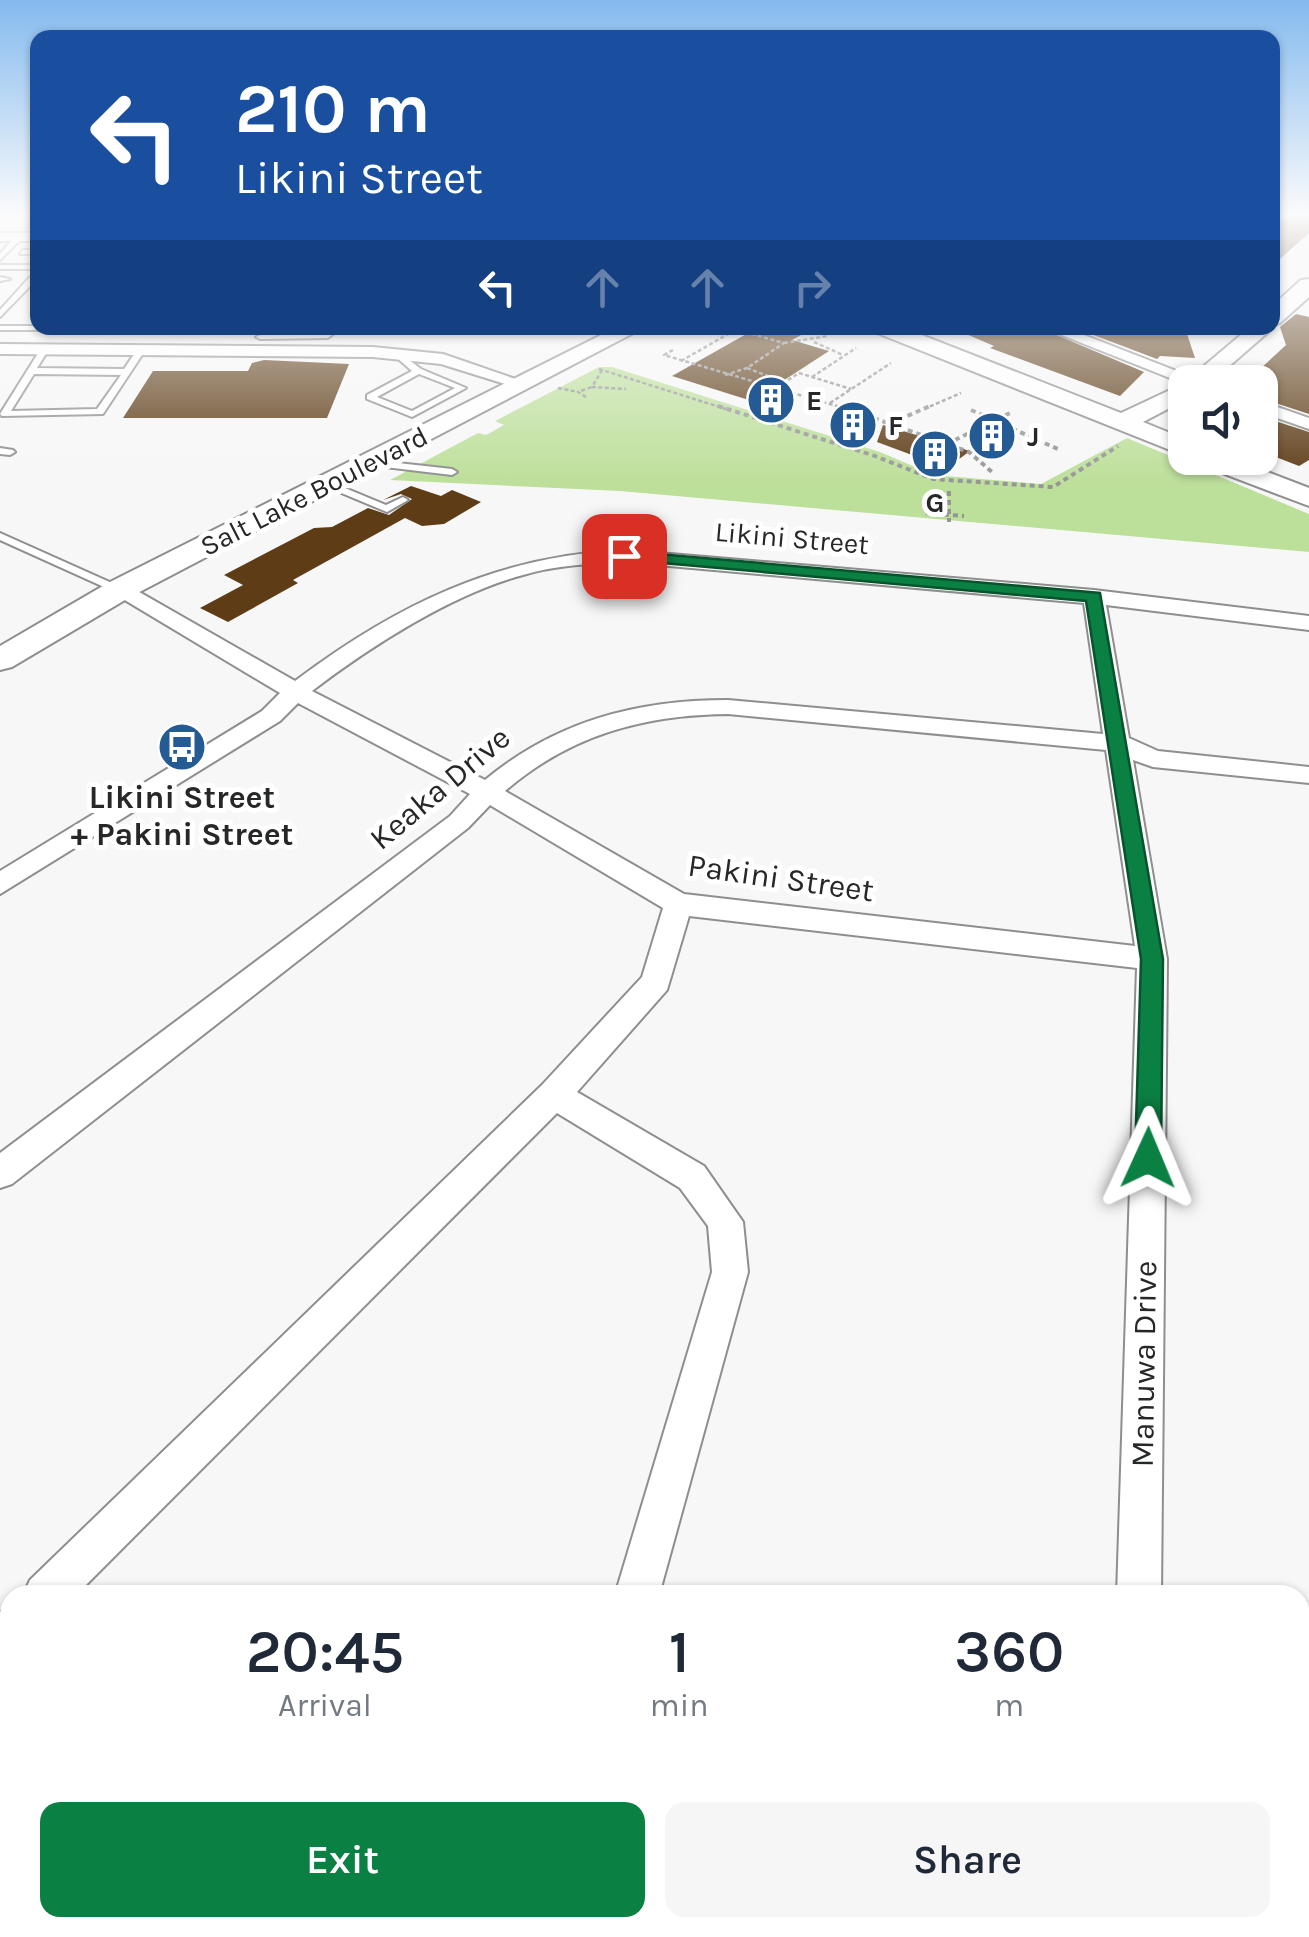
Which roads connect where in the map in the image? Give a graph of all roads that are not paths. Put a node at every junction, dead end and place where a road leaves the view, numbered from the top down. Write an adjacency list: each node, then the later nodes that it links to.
1 (0, 328): 2 (lane)
2 (30, 328)
3 (329, 335): 9 (lane)
4 (379, 335): 13 (street)
5 (618, 335): 20 (street, Salt Lake Boulevard)
6 (901, 335): 26 (street)
7 (1071, 335): 19 (street)
8 (1253, 335): 15 (street)
9 (259, 338): 11 (street); 13 (street)
10 (0, 349): 12 (street)
11 (142, 349): 12 (street); 17 (lane)
12 (45, 350): 16 (lane)
13 (373, 352): 14 (street)
14 (400, 355): 18 (lane); 20 (street)
15 (1217, 365)
16 (34, 371): 17 (lane); 17 (lane)
17 (125, 372)
18 (418, 372): 22 (lane); 22 (lane)
19 (1168, 372)
20 (520, 384): 22 (street, Salt Lake Boulevard)
21 (418, 400): 22 (lane)
22 (444, 401): 28 (street, Salt Lake Boulevard)
23 (1168, 402): 26 (street)
24 (1278, 413): 25 (street)
25 (1309, 424)
26 (1126, 431): 27 (street)
27 (1168, 443)
28 (370, 463): 29 (lane); 31 (street, Salt Lake Boulevard)
29 (452, 472)
30 (1251, 475): 32 (street)
31 (330, 485): 33 (lane); 35 (street, Salt Lake Boulevard)
32 (1309, 498)
33 (404, 500)
34 (0, 536): 35 (lane)
35 (120, 590): 38 (street, Salt Lake Boulevard); 39 (street, Pakini Street)
36 (1094, 597): 37 (street, Likini Street); 39 (street, Likini Street); 40 (street, Manuwa Drive)
37 (1309, 623)
38 (0, 660)
39 (294, 690): 42 (street, Pakini Street); 43 (street, Likini Street)
40 (1118, 744): 41 (street, Keaka Drive); 42 (street, Keaka Drive); 45 (street, Manuwa Drive)
41 (1309, 775)
42 (485, 791): 44 (street, Pakini Street); 47 (street, Keaka Drive)
43 (0, 884)
44 (678, 904): 45 (street, Pakini Street); 46 (street)
45 (1152, 959): 50 (street, Manuwa Drive)
46 (554, 1095): 48 (street); 49 (street)
47 (0, 1173)
48 (55, 1585)
49 (640, 1585)
50 (1139, 1585)

